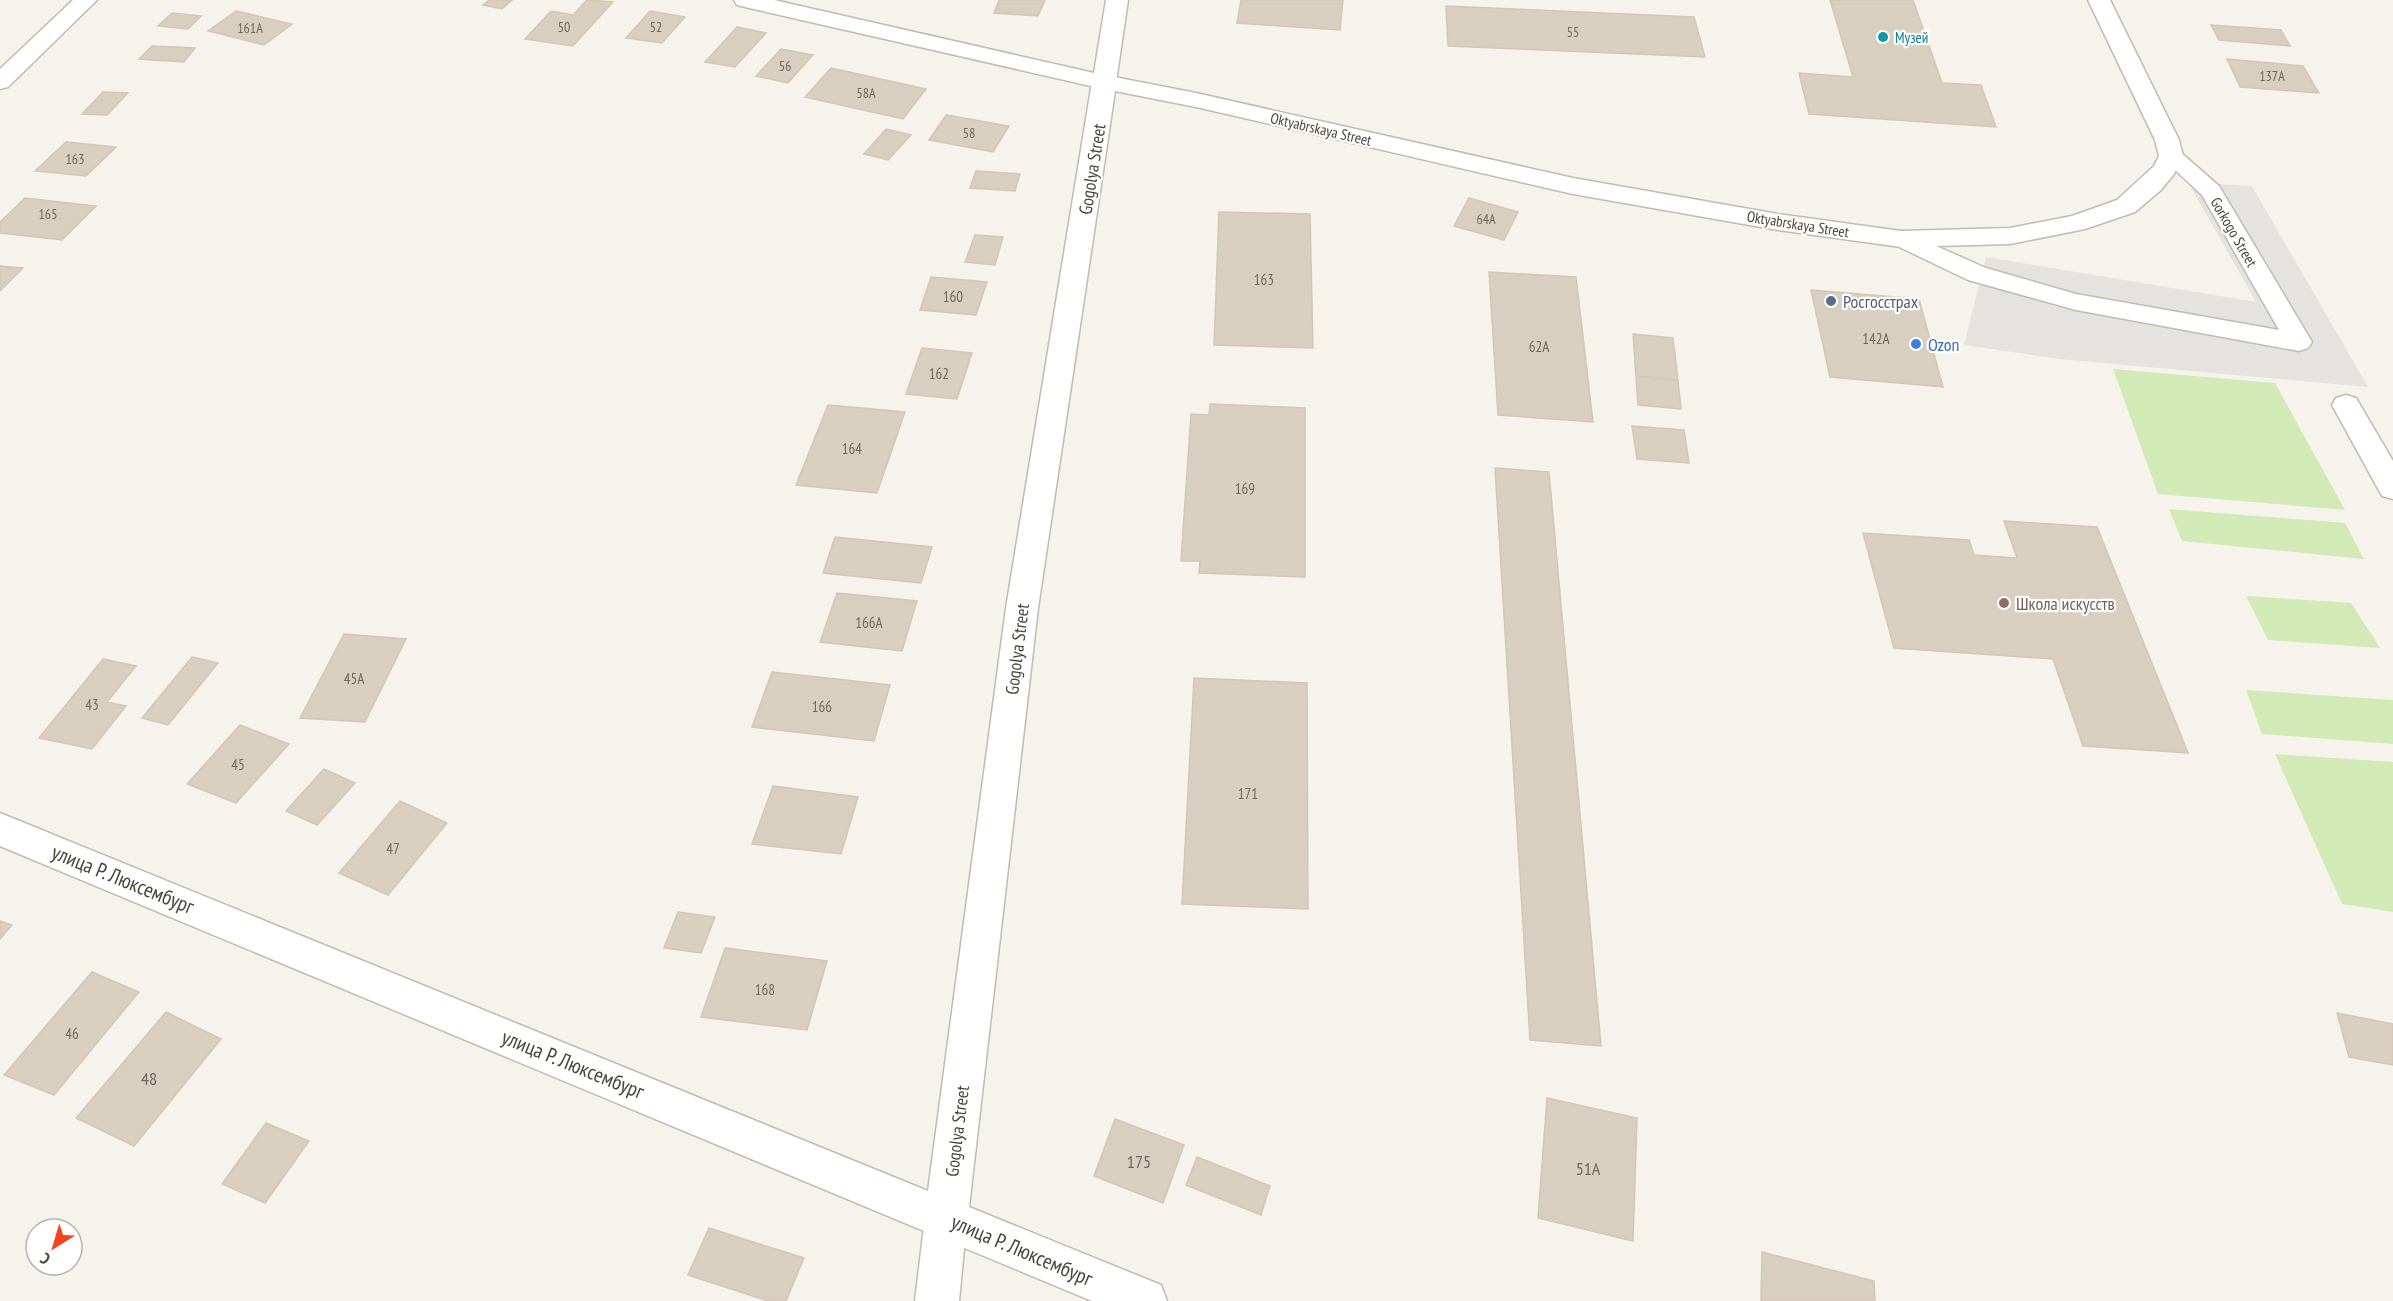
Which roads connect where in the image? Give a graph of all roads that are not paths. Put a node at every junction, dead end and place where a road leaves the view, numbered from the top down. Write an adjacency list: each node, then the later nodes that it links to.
1 (86, 0): 5 (street)
2 (745, 0): 6 (street, Oktyabrskaya Street)
3 (1117, 0): 6 (street, Gogolya Street)
4 (2099, 0): 7 (street, Gorkogo Street)
5 (0, 82)
6 (1104, 82): 8 (street, Oktyabrskaya Street); 13 (street, Gogolya Street)
7 (2171, 156): 8 (street, Oktyabrskaya Street); 9 (lane, Gorkogo Street)
8 (1901, 239): 9 (lane, Oktyabrskaya Street)
9 (2299, 342)
10 (2346, 405): 11 (street)
11 (2393, 488)
12 (0, 829): 13 (street, улица Р. Люксембург)
13 (946, 1218): 14 (street, Gogolya Street); 15 (street, улица Р. Люксембург)
14 (938, 1301)
15 (1145, 1301)

